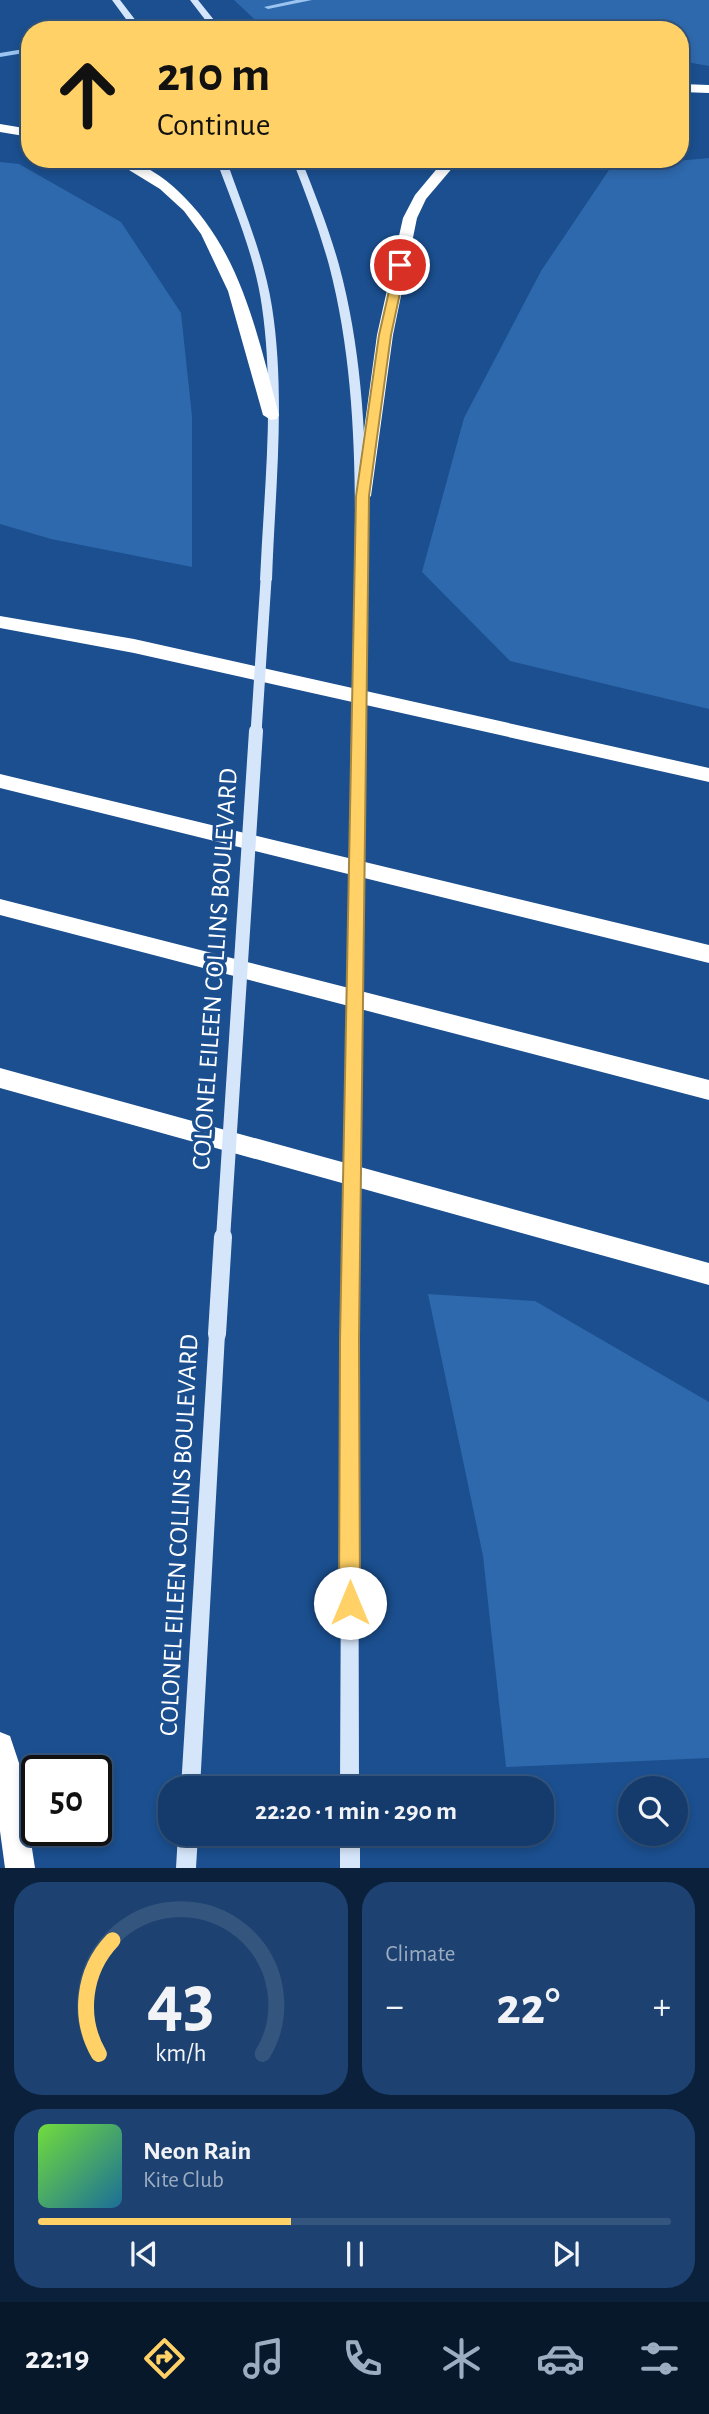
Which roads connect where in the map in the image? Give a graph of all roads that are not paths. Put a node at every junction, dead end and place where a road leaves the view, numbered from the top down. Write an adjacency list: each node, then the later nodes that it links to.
1 (116, 0): 3 (main road)
2 (194, 0): 4 (main road)
3 (132, 21)
4 (211, 21)
5 (689, 88): 6 (highway)
6 (709, 89)
7 (0, 128): 8 (highway)
8 (21, 132)
9 (133, 168): 13 (highway)
10 (223, 168): 13 (main road, COLONEL EILEEN COLLINS BOULEVARD)
11 (300, 168): 14 (main road)
12 (445, 168): 14 (highway)
13 (271, 415): 26 (main road, COLONEL EILEEN COLLINS BOULEVARD, bridge)
14 (363, 496): 27 (main road, bridge)
15 (0, 610): 17 (highway)
16 (0, 622): 17 (highway)
17 (134, 646): 18 (highway)
18 (709, 775)
19 (0, 781): 21 (highway)
20 (0, 907): 23 (highway)
21 (709, 954)
22 (0, 1078): 24 (highway)
23 (709, 1090)
24 (709, 1274)
25 (0, 1746): 30 (highway)
26 (191, 1776)
27 (350, 1776)
28 (187, 1846): 31 (main road)
29 (350, 1846): 32 (main road)
30 (20, 1868)
31 (186, 1868)
32 (350, 1868)

